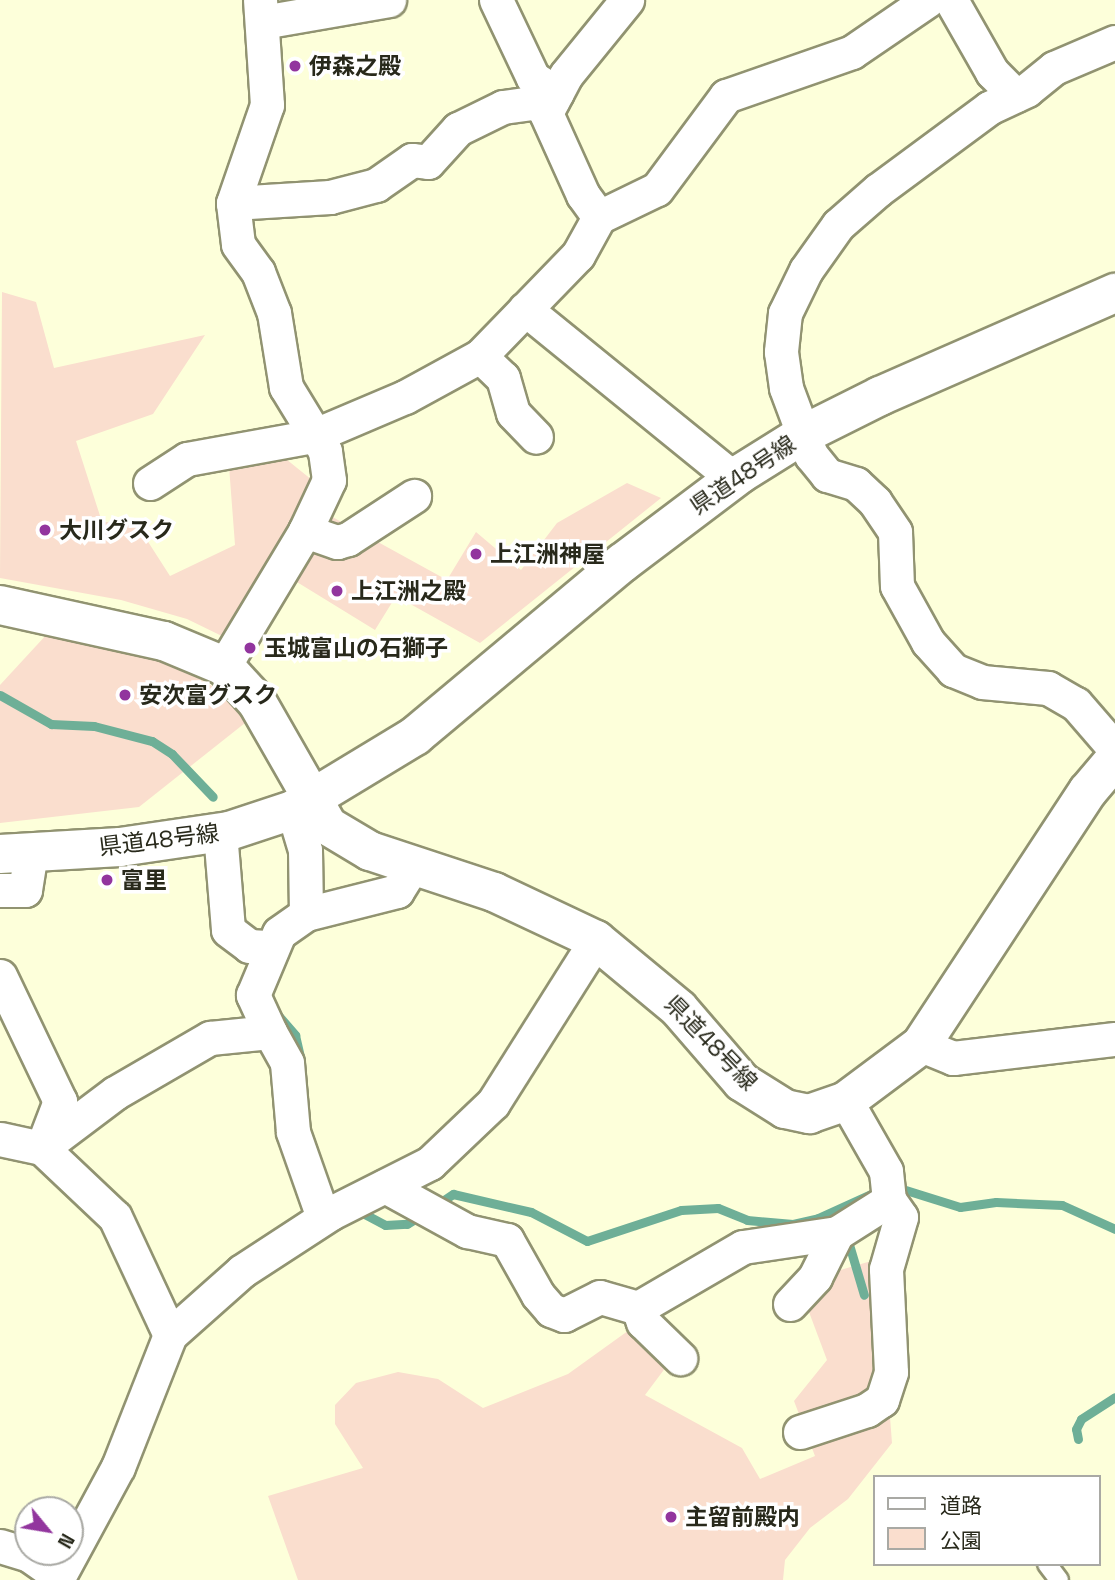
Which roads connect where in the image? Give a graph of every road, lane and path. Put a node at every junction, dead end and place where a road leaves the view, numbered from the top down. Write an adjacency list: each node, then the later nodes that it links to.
1 (495, 0): 9 (street)
2 (627, 0): 9 (street)
3 (928, 0): 11 (street)
4 (951, 0): 8 (street)
5 (370, 2): 6 (street)
6 (262, 11): 10 (street)
7 (1115, 42): 8 (street)
8 (1014, 95): 15 (street)
9 (555, 96): 10 (street); 11 (street)
10 (233, 203): 16 (street)
11 (599, 217): 13 (street)
12 (1115, 293): 15 (main road, 県道48号線)
13 (525, 310): 14 (street); 18 (street)
14 (480, 356): 16 (street); 17 (street)
15 (804, 434): 18 (main road, 県道48号線); 24 (street)
16 (313, 436): 19 (street); 21 (street)
17 (536, 437)
18 (734, 479): 26 (main road, 県道48号線)
19 (150, 483)
20 (414, 496): 21 (street)
21 (305, 531): 23 (street)
22 (0, 605): 23 (main road)
23 (224, 666): 26 (main road)
24 (1115, 750)
25 (1115, 759): 36 (main road, 県道48号線)
26 (303, 805): 27 (main road, 県道48号線); 29 (main road, 県道48号線); 31 (street)
27 (220, 832): 28 (main road, 県道48号線); 31 (street)
28 (16, 853): 30 (street)
29 (413, 865): 31 (street); 32 (main road, 県道48号線)
30 (0, 890)
31 (290, 927): 34 (street)
32 (596, 940): 37 (main road, 県道48号線); 41 (street)
33 (0, 976): 39 (street)
34 (270, 1032): 39 (street); 42 (street)
35 (1115, 1039): 36 (street)
36 (921, 1045): 37 (main road, 県道48号線)
37 (846, 1101): 40 (street)
38 (0, 1139): 39 (street)
39 (42, 1149): 46 (street)
40 (888, 1190): 43 (street); 48 (street)
41 (388, 1193): 42 (street); 45 (street)
42 (327, 1215): 46 (street)
43 (837, 1233): 44 (street); 45 (street)
44 (790, 1304)
45 (638, 1308): 47 (street)
46 (170, 1335): 50 (street)
47 (680, 1358)
48 (800, 1432)
49 (0, 1546): 50 (street)
50 (58, 1579)

